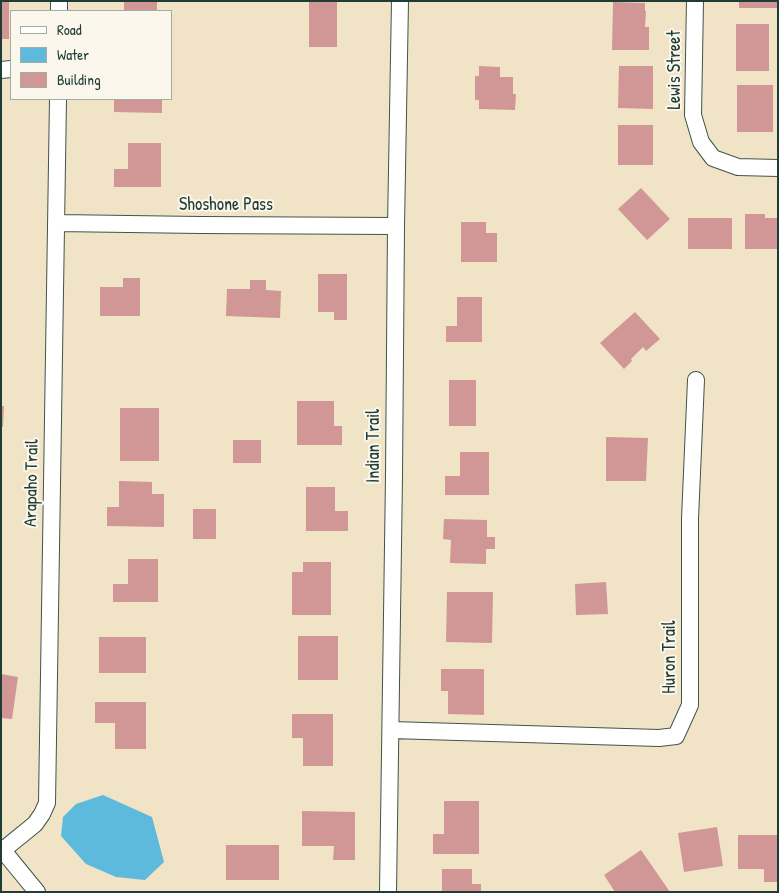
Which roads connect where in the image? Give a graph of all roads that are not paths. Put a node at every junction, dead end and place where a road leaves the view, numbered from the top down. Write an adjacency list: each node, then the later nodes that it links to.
1 (400, 1): 6 (street, Indian Trail)
2 (695, 1): 4 (street, Lewis Street)
3 (58, 100): 5 (street, Arapaho Trail)
4 (778, 168)
5 (56, 223): 6 (street, Shoshone Pass); 9 (street, Arapaho Trail)
6 (396, 226): 8 (street, Indian Trail)
7 (696, 380): 8 (street, Huron Trail)
8 (391, 730): 11 (street, Indian Trail)
9 (2, 849): 10 (street)
10 (36, 892)
11 (388, 892)

